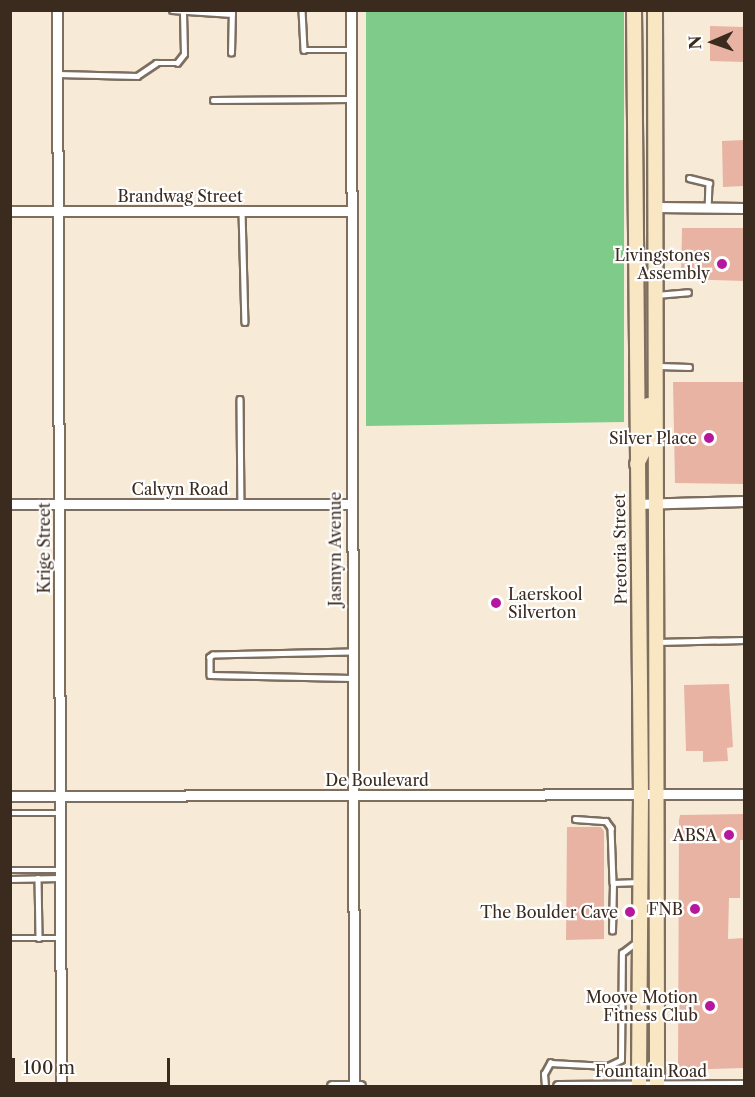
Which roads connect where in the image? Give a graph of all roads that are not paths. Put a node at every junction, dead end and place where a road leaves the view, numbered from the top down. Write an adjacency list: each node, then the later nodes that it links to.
1 (57, 10): 11 (street, Krige Street)
2 (172, 10): 8 (lane)
3 (302, 10): 9 (lane)
4 (351, 10): 9 (street, Jasmyn Avenue)
5 (634, 10): 28 (main road, Pretoria Street)
6 (655, 10): 15 (main road)
7 (232, 12): 8 (lane); 10 (lane)
8 (183, 13): 11 (lane)
9 (351, 50): 12 (street, Jasmyn Avenue)
10 (231, 53)
11 (58, 74): 19 (street, Krige Street)
12 (350, 99): 13 (lane); 21 (street, Jasmyn Avenue)
13 (213, 100)
14 (689, 178): 16 (lane)
15 (657, 207): 16 (street); 23 (main road)
16 (708, 208): 17 (street)
17 (744, 208)
18 (10, 211): 19 (street, Brandwag Street)
19 (57, 211): 20 (street, Brandwag Street); 30 (street, Krige Street)
20 (242, 211): 21 (street, Brandwag Street); 24 (lane)
21 (349, 211): 34 (street, Jasmyn Avenue)
22 (688, 292): 23 (lane)
23 (656, 295): 25 (main road); 28 (main road)
24 (245, 322)
25 (656, 366): 26 (lane); 31 (main road)
26 (689, 367)
27 (240, 399): 33 (lane)
28 (635, 466): 35 (main road, Pretoria Street)
29 (744, 501): 31 (street)
30 (59, 503): 32 (street, Calvyn Road); 33 (street, Calvyn Road); 45 (street, Krige Street)
31 (657, 503): 35 (street); 37 (main road)
32 (10, 504)
33 (241, 504): 34 (street, Calvyn Road)
34 (350, 504): 38 (street, Jasmyn Avenue)
35 (636, 504): 40 (main road, Pretoria Street)
36 (744, 640): 37 (lane)
37 (657, 642): 41 (main road)
38 (351, 652): 39 (street, Jasmyn Avenue); 39 (lane)
39 (351, 678): 43 (street, Jasmyn Avenue)
40 (641, 794): 41 (street, De Boulevard); 43 (street, De Boulevard); 53 (main road, Pretoria Street)
41 (658, 794): 42 (street, De Boulevard); 68 (main road)
42 (744, 794)
43 (352, 795): 45 (street, De Boulevard); 63 (street, Jasmyn Avenue)
44 (10, 796): 45 (street, De Boulevard)
45 (59, 796): 47 (street, Krige Street)
46 (10, 813): 47 (lane)
47 (59, 813): 50 (street, Krige Street)
48 (575, 819): 54 (lane)
49 (10, 870): 50 (lane)
50 (60, 874): 51 (lane); 58 (street, Krige Street)
51 (38, 878): 52 (lane); 57 (lane)
52 (10, 879)
53 (639, 882): 54 (lane); 59 (main road, Pretoria Street)
54 (613, 883): 55 (lane)
55 (612, 931)
56 (10, 938): 57 (lane)
57 (39, 938): 58 (lane)
58 (60, 938): 61 (street, Krige Street)
59 (640, 940): 65 (lane); 67 (main road, Pretoria Street)
60 (744, 1085): 68 (street, Fountain Road)
61 (61, 1086)
62 (332, 1086): 63 (street)
63 (354, 1086): 64 (street)
64 (360, 1086)
65 (545, 1086)
66 (558, 1086): 67 (street, Fountain Road)
67 (639, 1086): 68 (street, Fountain Road)
68 (657, 1086)

